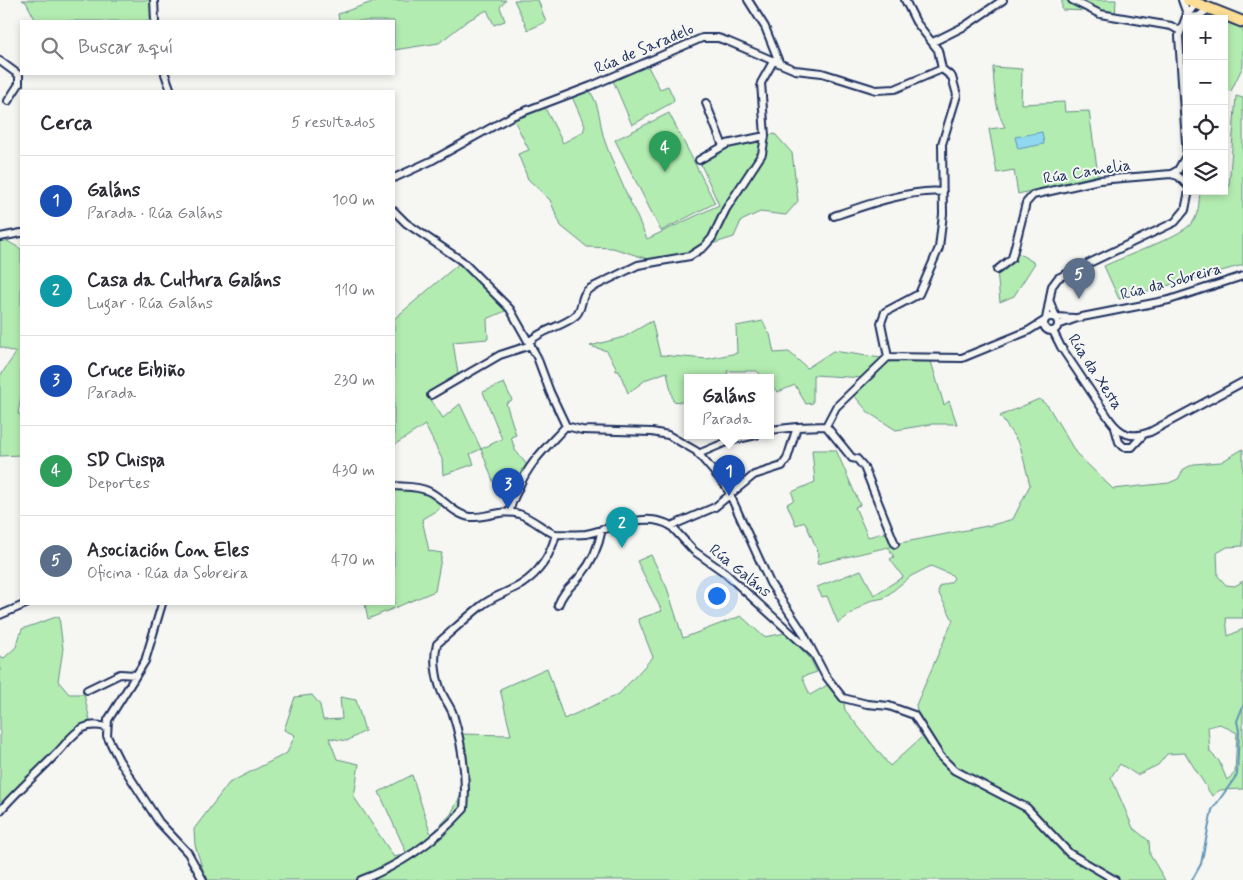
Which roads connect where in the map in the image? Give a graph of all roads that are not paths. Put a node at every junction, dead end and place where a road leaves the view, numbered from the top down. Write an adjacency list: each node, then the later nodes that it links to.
1 (154, 0): 10 (street)
2 (748, 0): 16 (street)
3 (905, 0): 13 (street)
4 (1003, 0): 13 (street)
5 (1072, 0): 12 (street)
6 (1182, 0): 8 (street)
7 (1200, 3): 8 (street); 9 (street); 11 (main road)
8 (1186, 14)
9 (1195, 15)
10 (153, 20)
11 (1243, 22)
12 (1183, 28)
13 (934, 42): 17 (street)
14 (1184, 60): 25 (street)
15 (0, 61): 18 (street)
16 (776, 61): 17 (street, Rúa de Saradelo); 23 (street); 30 (street, Rúa de Saradelo)
17 (942, 70): 32 (street)
18 (20, 73): 21 (street)
19 (166, 75): 20 (street)
20 (171, 90)
21 (8, 100)
22 (706, 103): 24 (street)
23 (765, 136): 24 (street); 47 (street)
24 (724, 146): 26 (street)
25 (1187, 150)
26 (699, 160)
27 (1183, 163): 29 (street)
28 (1183, 170): 29 (street, Rúa Camelia)
29 (1176, 173): 31 (street); 38 (street, Rúa Camelia)
30 (395, 178)
31 (1183, 180)
32 (943, 192): 35 (street); 48 (street)
33 (1188, 195): 40 (street)
34 (395, 212): 47 (street)
35 (834, 216)
36 (20, 233): 37 (street)
37 (0, 237)
38 (997, 270)
39 (1243, 276): 42 (street, Rúa da Sobreira)
40 (1050, 301): 41 (street); 43 (street)
41 (1056, 318): 42 (street, Rúa da Sobreira); 43 (street); 44 (street)
42 (1077, 318): 44 (street, Rúa da Sobreira)
43 (1045, 320): 45 (street); 46 (street)
44 (1058, 325): 46 (street)
45 (1028, 331): 46 (street); 48 (street)
46 (1051, 331): 54 (street, Rúa da Xesta)
47 (530, 343): 50 (street); 51 (street)
48 (888, 357): 52 (street)
49 (1243, 382): 56 (street, Rúa da Xesta)
50 (431, 395)
51 (566, 426): 58 (street); 61 (street)
52 (826, 426): 53 (street); 65 (street)
53 (797, 427): 55 (street); 60 (street)
54 (1115, 428): 56 (street, Rúa da Xesta); 56 (street, Rúa da Xesta)
55 (774, 430)
56 (1143, 434)
57 (738, 439): 58 (street)
58 (698, 454): 60 (street)
59 (395, 486): 61 (street)
60 (731, 495): 62 (street); 70 (street)
61 (510, 511): 64 (street)
62 (671, 526): 63 (street); 71 (street, Rúa Galáns)
63 (602, 528): 64 (street); 68 (street)
64 (556, 534): 78 (street)
65 (895, 544)
66 (24, 605): 69 (street)
67 (162, 605): 73 (street)
68 (558, 605)
69 (0, 615)
70 (802, 631): 71 (street); 72 (street)
71 (794, 636): 72 (street, Rúa Galáns)
72 (815, 655): 79 (street)
73 (136, 675): 74 (street); 75 (street)
74 (87, 690)
75 (106, 727): 76 (street); 77 (street)
76 (0, 811)
77 (203, 880)
78 (361, 880)
79 (1115, 880)

